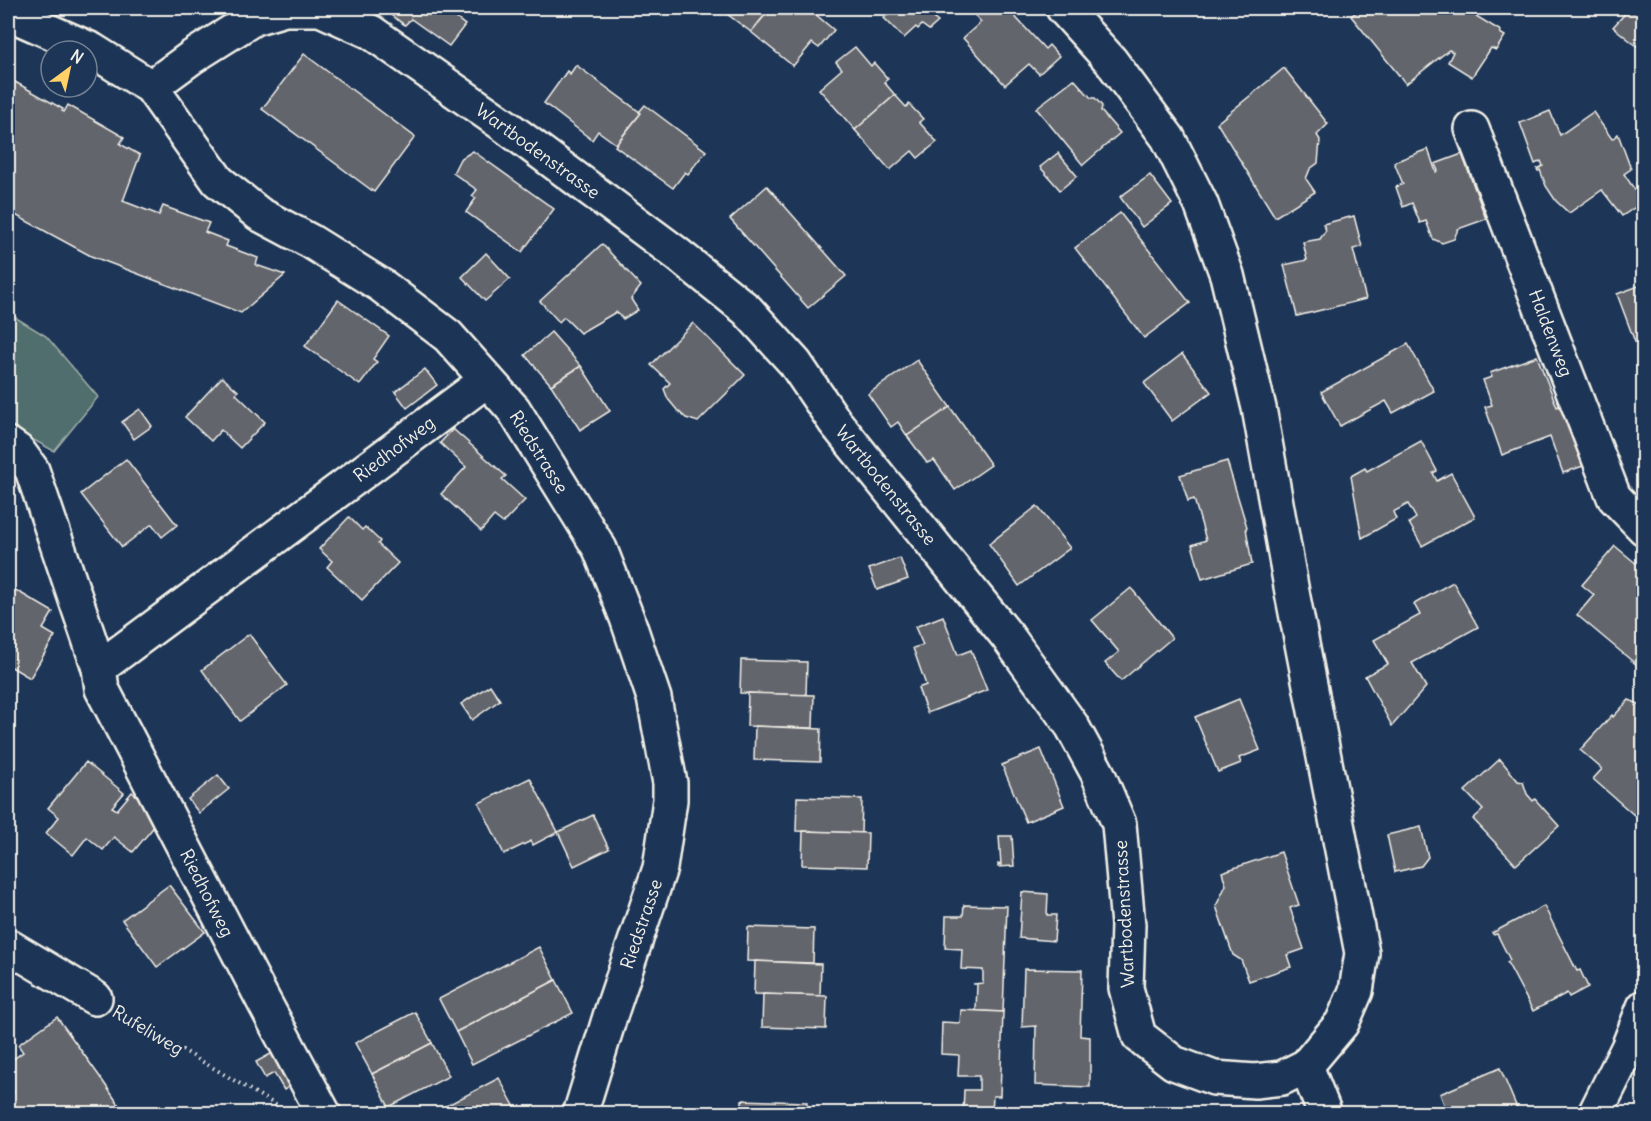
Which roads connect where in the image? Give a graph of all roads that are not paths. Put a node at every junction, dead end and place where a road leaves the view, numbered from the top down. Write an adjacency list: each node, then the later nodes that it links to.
1 (1063, 8): 12 (street, Wartbodenstrasse)
2 (8, 13): 3 (street, Riedstrasse)
3 (151, 87): 5 (street, Riedstrasse); 12 (street, Wartbodenstrasse)
4 (1472, 129): 7 (street, Haldenweg)
5 (487, 380): 8 (street, Riedhofweg); 14 (street, Riedstrasse)
6 (8, 444): 8 (street, Riedhofweg)
7 (1644, 528)
8 (99, 668): 13 (street, Riedhofweg)
9 (8, 946): 10 (street, Rufeliweg)
10 (95, 998)
11 (1644, 1007): 16 (street)
12 (1306, 1066): 15 (street)
13 (324, 1113)
14 (580, 1113)
15 (1325, 1113)
16 (1595, 1113)

